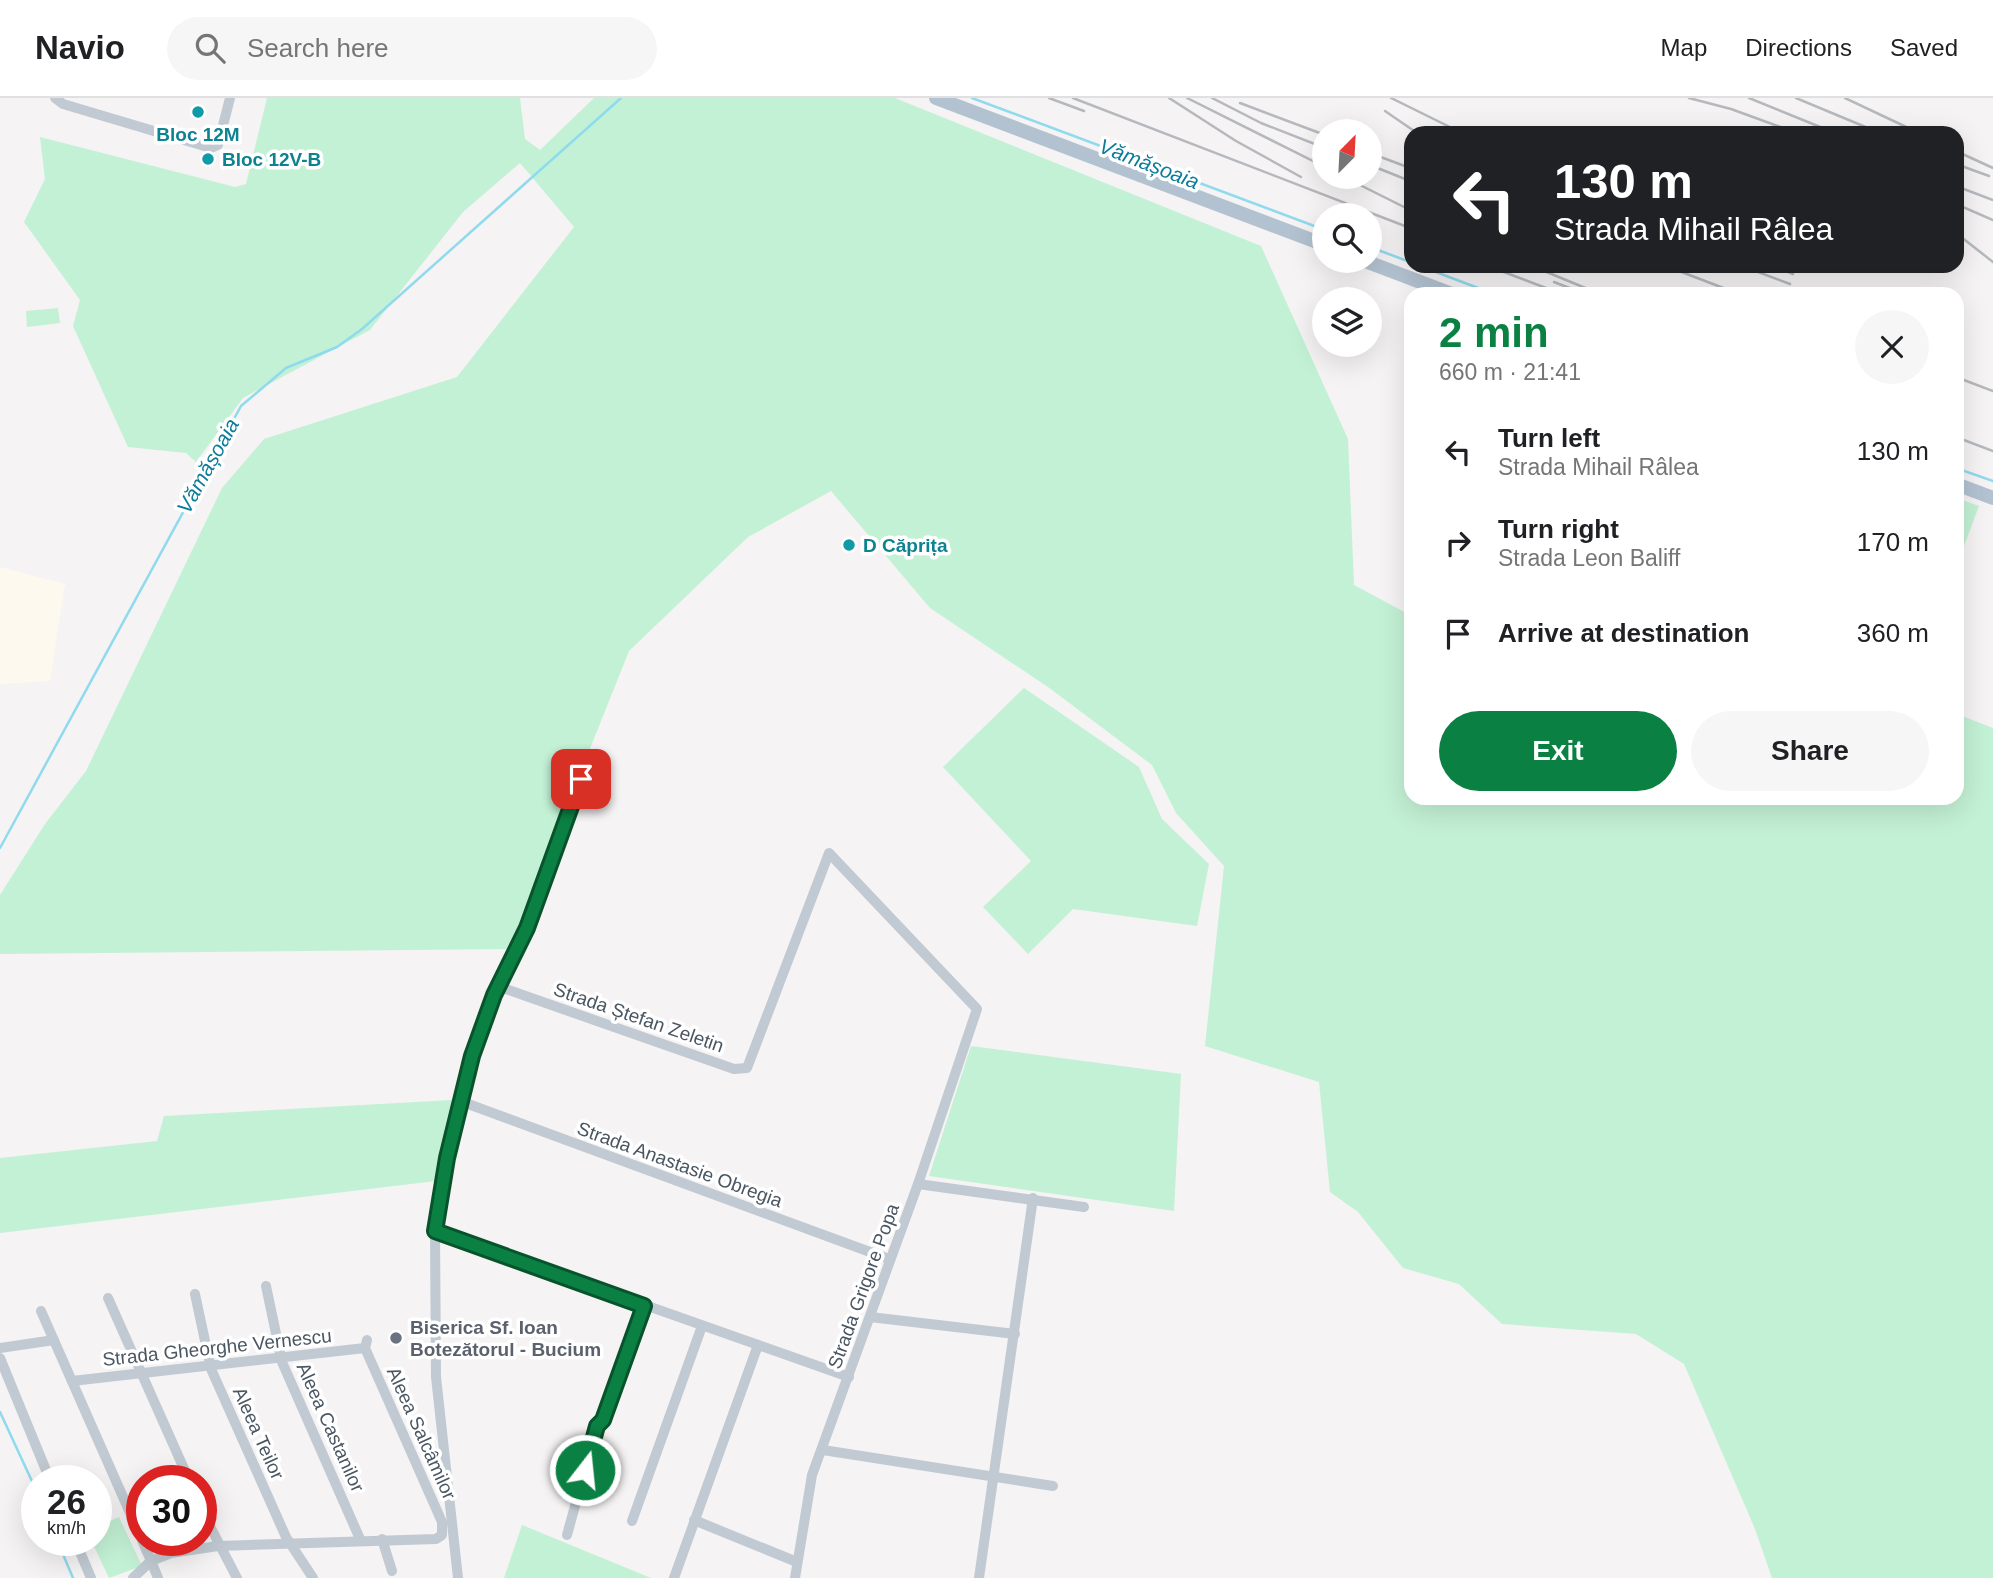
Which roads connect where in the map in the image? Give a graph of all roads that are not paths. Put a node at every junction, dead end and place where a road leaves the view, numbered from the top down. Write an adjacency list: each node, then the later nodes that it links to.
1 (55, 98): 2 (street)
2 (230, 98)
3 (936, 98): 4 (main road)
4 (1312, 241)
5 (1382, 267): 6 (main road)
6 (1434, 287)
7 (1964, 487): 8 (main road)
8 (1993, 498)
9 (581, 779): 10 (street)
10 (500, 987): 11 (street, Strada Ștefan Zeletin); 12 (street)
11 (978, 1009): 13 (street, Strada Grigore Popa)
12 (460, 1101): 16 (street); 17 (street, Strada Anastasie Obregia)
13 (918, 1184): 14 (street); 17 (street, Strada Grigore Popa)
14 (1032, 1198): 15 (street); 25 (street)
15 (1084, 1207)
16 (435, 1231): 21 (street); 59 (street)
17 (889, 1259): 23 (street, Strada Grigore Popa)
18 (266, 1286): 31 (street, Aleea Castanilor)
19 (195, 1294): 32 (street, Aleea Teilor)
20 (108, 1298): 33 (street)
21 (644, 1306): 24 (street); 44 (street)
22 (41, 1311): 26 (street)
23 (870, 1317): 25 (street); 34 (street, Strada Grigore Popa)
24 (702, 1326): 28 (street); 43 (street)
25 (1015, 1334): 39 (street)
26 (54, 1340): 29 (street); 35 (street)
27 (366, 1344): 31 (street, Strada Gheorghe Vernescu); 46 (street, Aleea Salcâmilor)
28 (758, 1345): 34 (street); 42 (street)
29 (0, 1348)
30 (0, 1358): 37 (street)
31 (281, 1358): 32 (street, Strada Gheorghe Vernescu); 45 (street, Aleea Castanilor)
32 (209, 1365): 33 (street, Strada Gheorghe Vernescu); 47 (street, Aleea Teilor)
33 (140, 1372): 35 (street, Strada Gheorghe Vernescu); 38 (street)
34 (849, 1377): 36 (street, Strada Grigore Popa)
35 (72, 1381): 41 (street)
36 (823, 1450): 39 (street); 52 (street, Strada Grigore Popa)
37 (44, 1465)
38 (182, 1465)
39 (994, 1478): 40 (street); 62 (street)
40 (1053, 1486)
41 (126, 1504)
42 (694, 1520): 52 (street); 60 (street)
43 (632, 1521)
44 (567, 1535)
45 (360, 1539): 46 (street); 47 (street)
46 (382, 1539): 53 (street)
47 (291, 1542): 48 (street); 58 (street, Aleea Teilor)
48 (218, 1546): 51 (street); 57 (street)
49 (82, 1556): 54 (street)
50 (149, 1556): 51 (street)
51 (151, 1561): 55 (street); 56 (street)
52 (797, 1562): 61 (street, Strada Grigore Popa)
53 (392, 1571)
54 (91, 1578)
55 (133, 1578)
56 (158, 1578)
57 (237, 1578)
58 (313, 1578)
59 (458, 1578)
60 (674, 1578)
61 (795, 1578)
62 (979, 1578)

